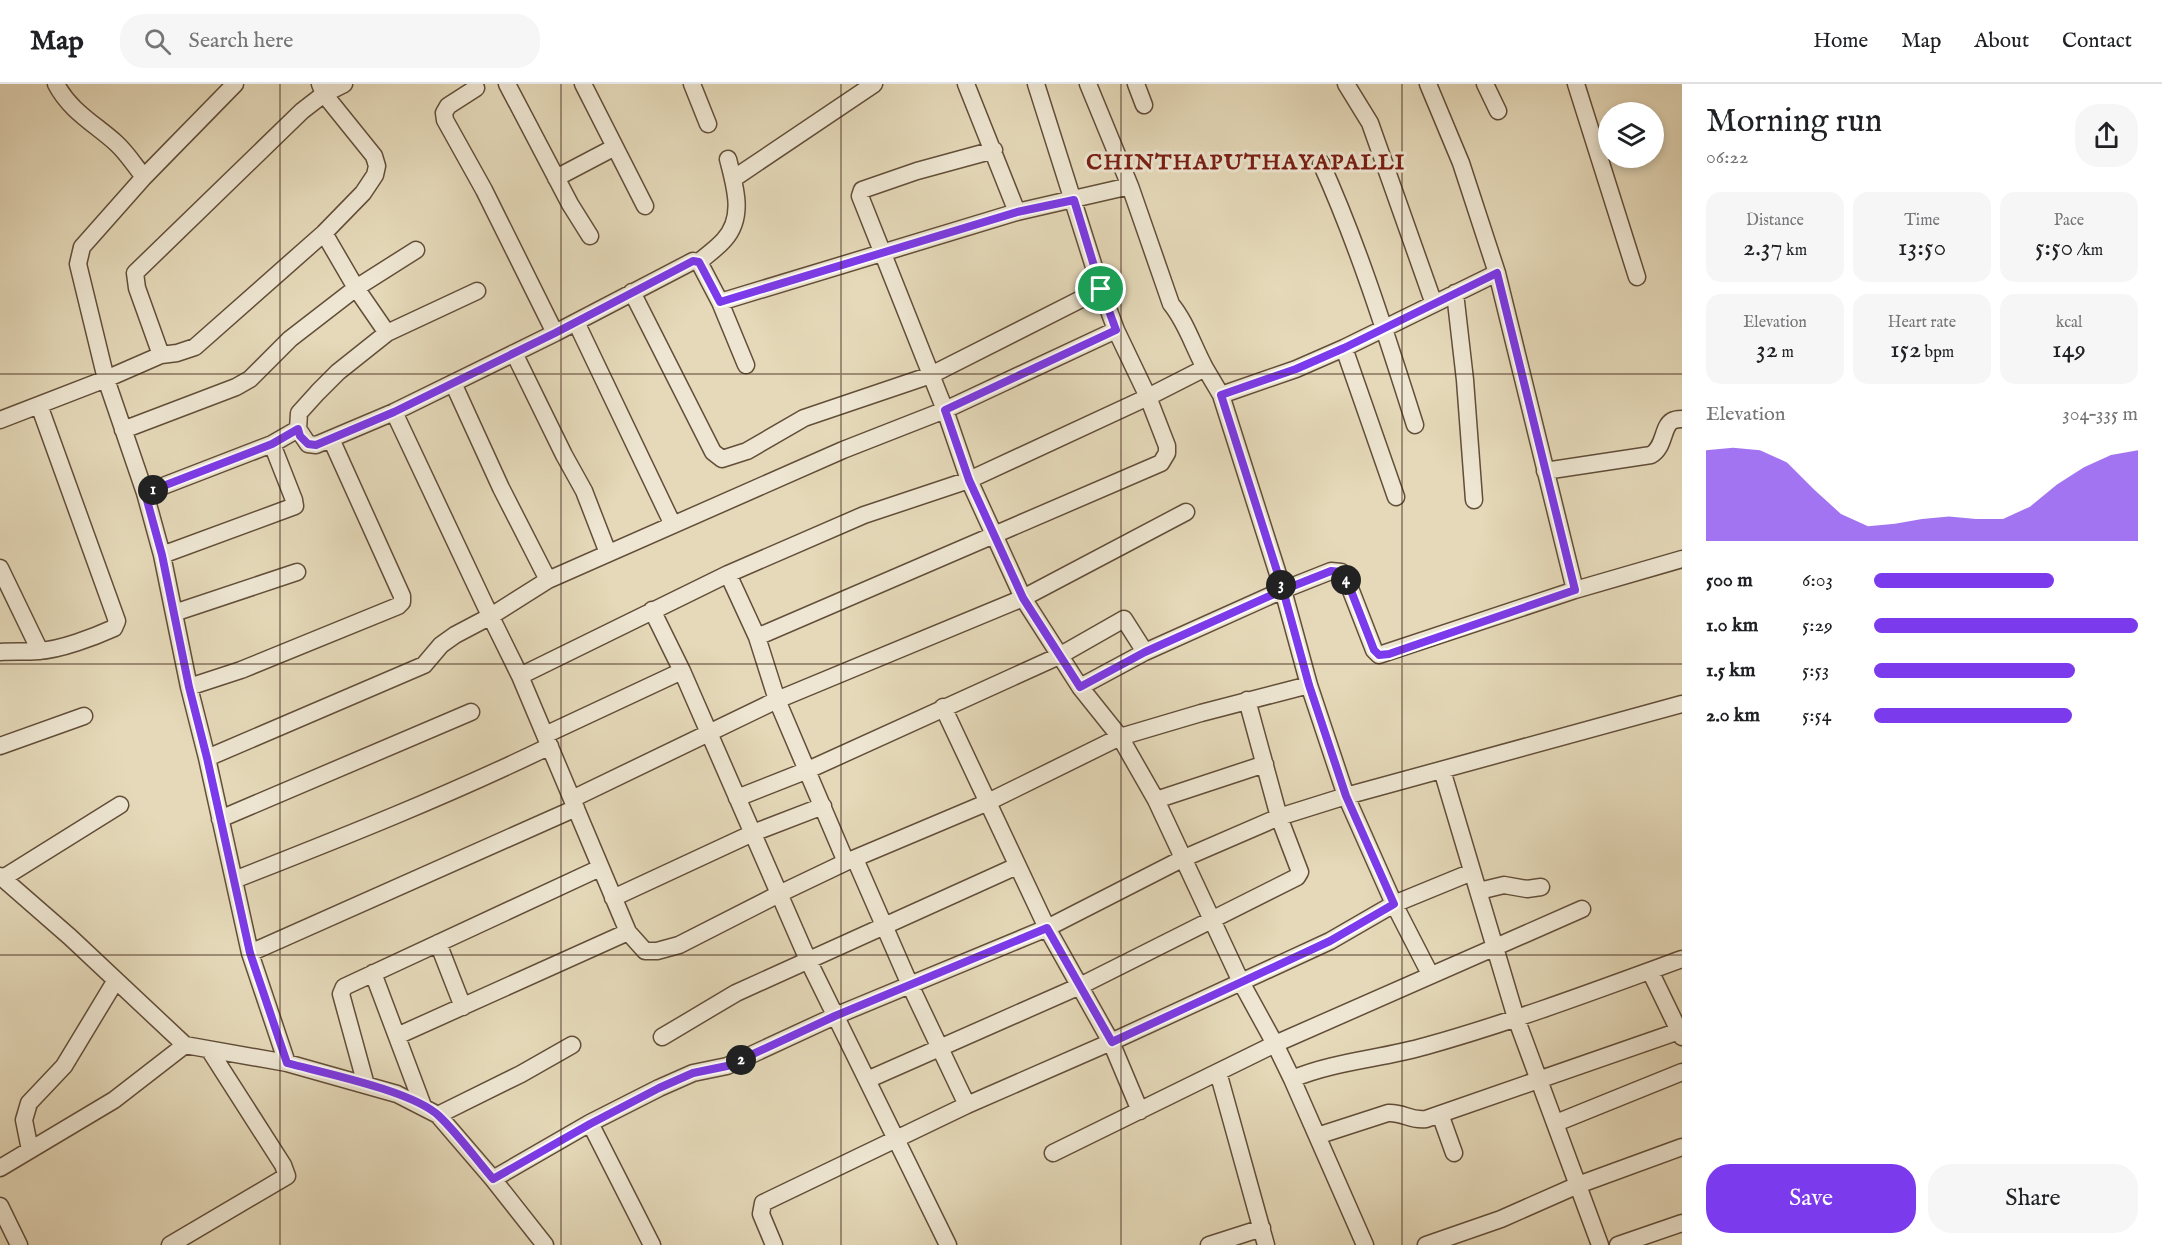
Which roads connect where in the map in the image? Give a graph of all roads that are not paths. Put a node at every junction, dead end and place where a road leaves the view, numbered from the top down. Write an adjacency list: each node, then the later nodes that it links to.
1 (56, 84): 25 (street)
2 (235, 84): 25 (street)
3 (344, 84): 17 (street)
4 (507, 84): 26 (street)
5 (583, 84): 21 (street)
6 (692, 84): 20 (street)
7 (874, 84): 27 (street)
8 (966, 84): 22 (street)
9 (1036, 84): 29 (street)
10 (1088, 84): 28 (street)
11 (1136, 84): 18 (street)
12 (1346, 84): 45 (street)
13 (1428, 84): 37 (street)
14 (1485, 84): 19 (street)
15 (1576, 84): 38 (street)
16 (477, 85): 50 (street)
17 (322, 89): 32 (street); 53 (street)
18 (1144, 105)
19 (1498, 111)
20 (708, 124)
21 (615, 147): 26 (street); 30 (street)
22 (994, 150): 31 (street); 35 (street)
23 (728, 159): 27 (street)
24 (1321, 163): 47 (street)
25 (144, 177): 57 (street)
26 (556, 178): 33 (street)
27 (733, 179): 36 (street)
28 (1130, 186): 29 (street); 55 (street)
29 (1074, 200): 31 (street); 40 (street)
30 (645, 206)
31 (1017, 212): 35 (street)
32 (324, 233): 39 (street); 53 (street)
33 (590, 237)
34 (416, 250): 39 (street)
35 (882, 253): 44 (street); 56 (street)
36 (699, 262): 42 (street); 44 (street)
37 (1497, 273): 43 (street); 71 (street)
38 (1637, 277)
39 (356, 288): 49 (street); 67 (street)
40 (1101, 289): 48 (street); 56 (street)
41 (477, 291): 49 (street)
42 (632, 292): 46 (street); 56 (street)
43 (1455, 293): 45 (street); 75 (street)
44 (720, 302): 54 (street)
45 (1434, 304): 47 (street)
46 (576, 322): 50 (street); 77 (street)
47 (1385, 329): 51 (street); 66 (street)
48 (1116, 330): 60 (street); 62 (street)
49 (387, 333): 68 (street)
50 (555, 333): 52 (street)
51 (1344, 348): 59 (street); 74 (street)
52 (514, 353): 58 (street); 79 (street)
53 (161, 356): 57 (street)
54 (746, 365)
55 (1204, 368): 59 (street); 60 (street)
56 (931, 375): 62 (street)
57 (106, 379): 61 (street); 67 (street)
58 (453, 383): 63 (street); 85 (street)
59 (1221, 395): 86 (street)
60 (1148, 398): 72 (street); 78 (street)
61 (39, 405): 65 (street); 93 (street)
62 (945, 410): 72 (street); 77 (street)
63 (394, 412): 69 (street); 91 (street)
64 (1682, 419): 71 (street)
65 (0, 420)
66 (1415, 425)
67 (123, 429): 73 (street)
68 (298, 429): 69 (street); 70 (street)
69 (331, 439): 100 (street)
70 (272, 444): 73 (street); 80 (street)
71 (1545, 471): 87 (street)
72 (969, 480): 78 (street); 84 (street)
73 (145, 493): 80 (street)
74 (1396, 497)
75 (1474, 500)
76 (1186, 512): 88 (street)
77 (673, 525): 79 (street)
78 (994, 535): 88 (street); 92 (street)
79 (608, 553): 85 (street)
80 (162, 555): 90 (street)
81 (1682, 559): 87 (street)
82 (0, 568): 93 (street)
83 (297, 572): 90 (street)
84 (728, 574): 89 (street); 92 (street)
85 (548, 580): 91 (street)
86 (1283, 590): 87 (street); 95 (street); 99 (street)
87 (1575, 590)
88 (1023, 598): 96 (street); 102 (street)
89 (652, 610): 97 (street); 98 (street)
90 (174, 614): 100 (street)
91 (491, 616): 98 (street); 112 (street)
92 (757, 637): 102 (street)
93 (39, 651): 94 (street)
94 (0, 652)
95 (1145, 652): 96 (street); 101 (street)
96 (1059, 656): 101 (street); 105 (street)
97 (682, 672): 108 (street); 110 (street)
98 (520, 676): 110 (street)
99 (1309, 685): 103 (street); 116 (street)
100 (189, 687): 112 (street)
101 (1080, 687): 109 (street)
102 (777, 700): 108 (street); 114 (street)
103 (1247, 700): 109 (street); 113 (street)
104 (1682, 704): 115 (street)
105 (943, 707): 114 (street); 120 (street)
106 (471, 712): 124 (street)
107 (84, 716): 111 (street)
108 (708, 734): 117 (street); 119 (street)
109 (1120, 737): 118 (street); 120 (street)
110 (548, 740): 119 (street); 132 (street)
111 (0, 746)
112 (207, 758): 124 (street)
113 (1265, 764): 118 (street); 123 (street)
114 (808, 770): 117 (street); 122 (street)
115 (1442, 771): 116 (street); 130 (street)
116 (1346, 796): 123 (street); 137 (street)
117 (737, 798): 125 (street)
118 (1156, 800): 126 (street)
119 (574, 803): 129 (street); 145 (street)
120 (986, 803): 127 (street); 128 (street)
121 (120, 805): 131 (street)
122 (823, 806): 125 (street); 127 (street)
123 (1279, 817): 126 (street); 139 (street)
124 (220, 819): 132 (street)
125 (753, 834): 135 (street); 136 (street)
126 (1182, 859): 139 (street); 141 (street)
127 (850, 860): 135 (street); 140 (street)
128 (1017, 866): 140 (street); 141 (street)
129 (600, 868): 136 (street); 143 (street)
130 (1472, 872): 134 (street); 137 (street)
131 (1, 877): 151 (street)
132 (234, 880): 145 (street)
133 (1541, 887): 134 (street)
134 (1479, 891): 144 (street)
135 (779, 894): 142 (street); 147 (street)
136 (613, 898): 142 (street)
137 (1394, 904): 150 (street); 152 (street)
138 (1582, 909): 144 (street)
139 (1211, 920): 152 (street); 154 (street)
140 (885, 927): 147 (street); 153 (street)
141 (1047, 928): 153 (street); 154 (street)
142 (628, 932): 155 (street)
143 (438, 943): 149 (street); 155 (street)
144 (1494, 948): 150 (street); 157 (street)
145 (250, 953): 167 (street)
146 (1682, 959): 148 (street)
147 (808, 960): 156 (street); 160 (street)
148 (1650, 971): 157 (street); 158 (street)
149 (373, 973): 159 (street); 173 (street)
150 (1430, 974): 162 (street)
151 (116, 980): 163 (street); 183 (street)
152 (1241, 982): 161 (street); 162 (street)
153 (910, 985): 156 (street); 165 (street)
154 (1080, 986): 161 (street); 165 (street)
155 (464, 1007): 159 (street)
156 (835, 1016): 171 (street); 179 (street)
157 (1516, 1017): 170 (street); 172 (street)
158 (1681, 1033): 172 (street)
159 (397, 1036): 175 (street)
160 (662, 1037)
161 (1112, 1042): 174 (street); 176 (street)
162 (1275, 1044): 168 (street); 170 (street)
163 (185, 1045): 166 (street); 183 (street)
164 (572, 1046): 175 (street)
165 (940, 1047): 171 (street); 174 (street)
166 (210, 1051): 167 (street); 193 (street)
167 (287, 1063): 173 (street)
168 (1218, 1072): 176 (street); 191 (street)
169 (1682, 1072): 178 (street)
170 (1292, 1079): 180 (street)
171 (867, 1080): 181 (street)
172 (1540, 1080): 177 (street); 178 (street)
173 (366, 1085): 175 (street)
174 (967, 1105): 181 (street)
175 (430, 1110): 187 (street)
176 (1140, 1111): 184 (street)
177 (1440, 1114): 180 (street); 185 (street)
178 (1556, 1123): 188 (street)
179 (590, 1124): 187 (street); 195 (street)
180 (1317, 1136): 200 (street)
181 (896, 1137): 196 (street); 197 (street)
182 (1682, 1147): 188 (street)
183 (30, 1150): 186 (street)
184 (1053, 1153)
185 (1454, 1153)
186 (0, 1168)
187 (493, 1179): 194 (street)
188 (1578, 1185): 201 (street); 202 (street)
189 (0, 1206): 192 (street)
190 (1682, 1223): 203 (street)
191 (1262, 1228): 198 (street); 199 (street)
192 (20, 1245)
193 (170, 1245)
194 (545, 1245)
195 (652, 1245)
196 (774, 1245)
197 (948, 1245)
198 (1209, 1245)
199 (1266, 1245)
200 (1365, 1245)
201 (1426, 1245)
202 (1600, 1245)
203 (1618, 1245)

